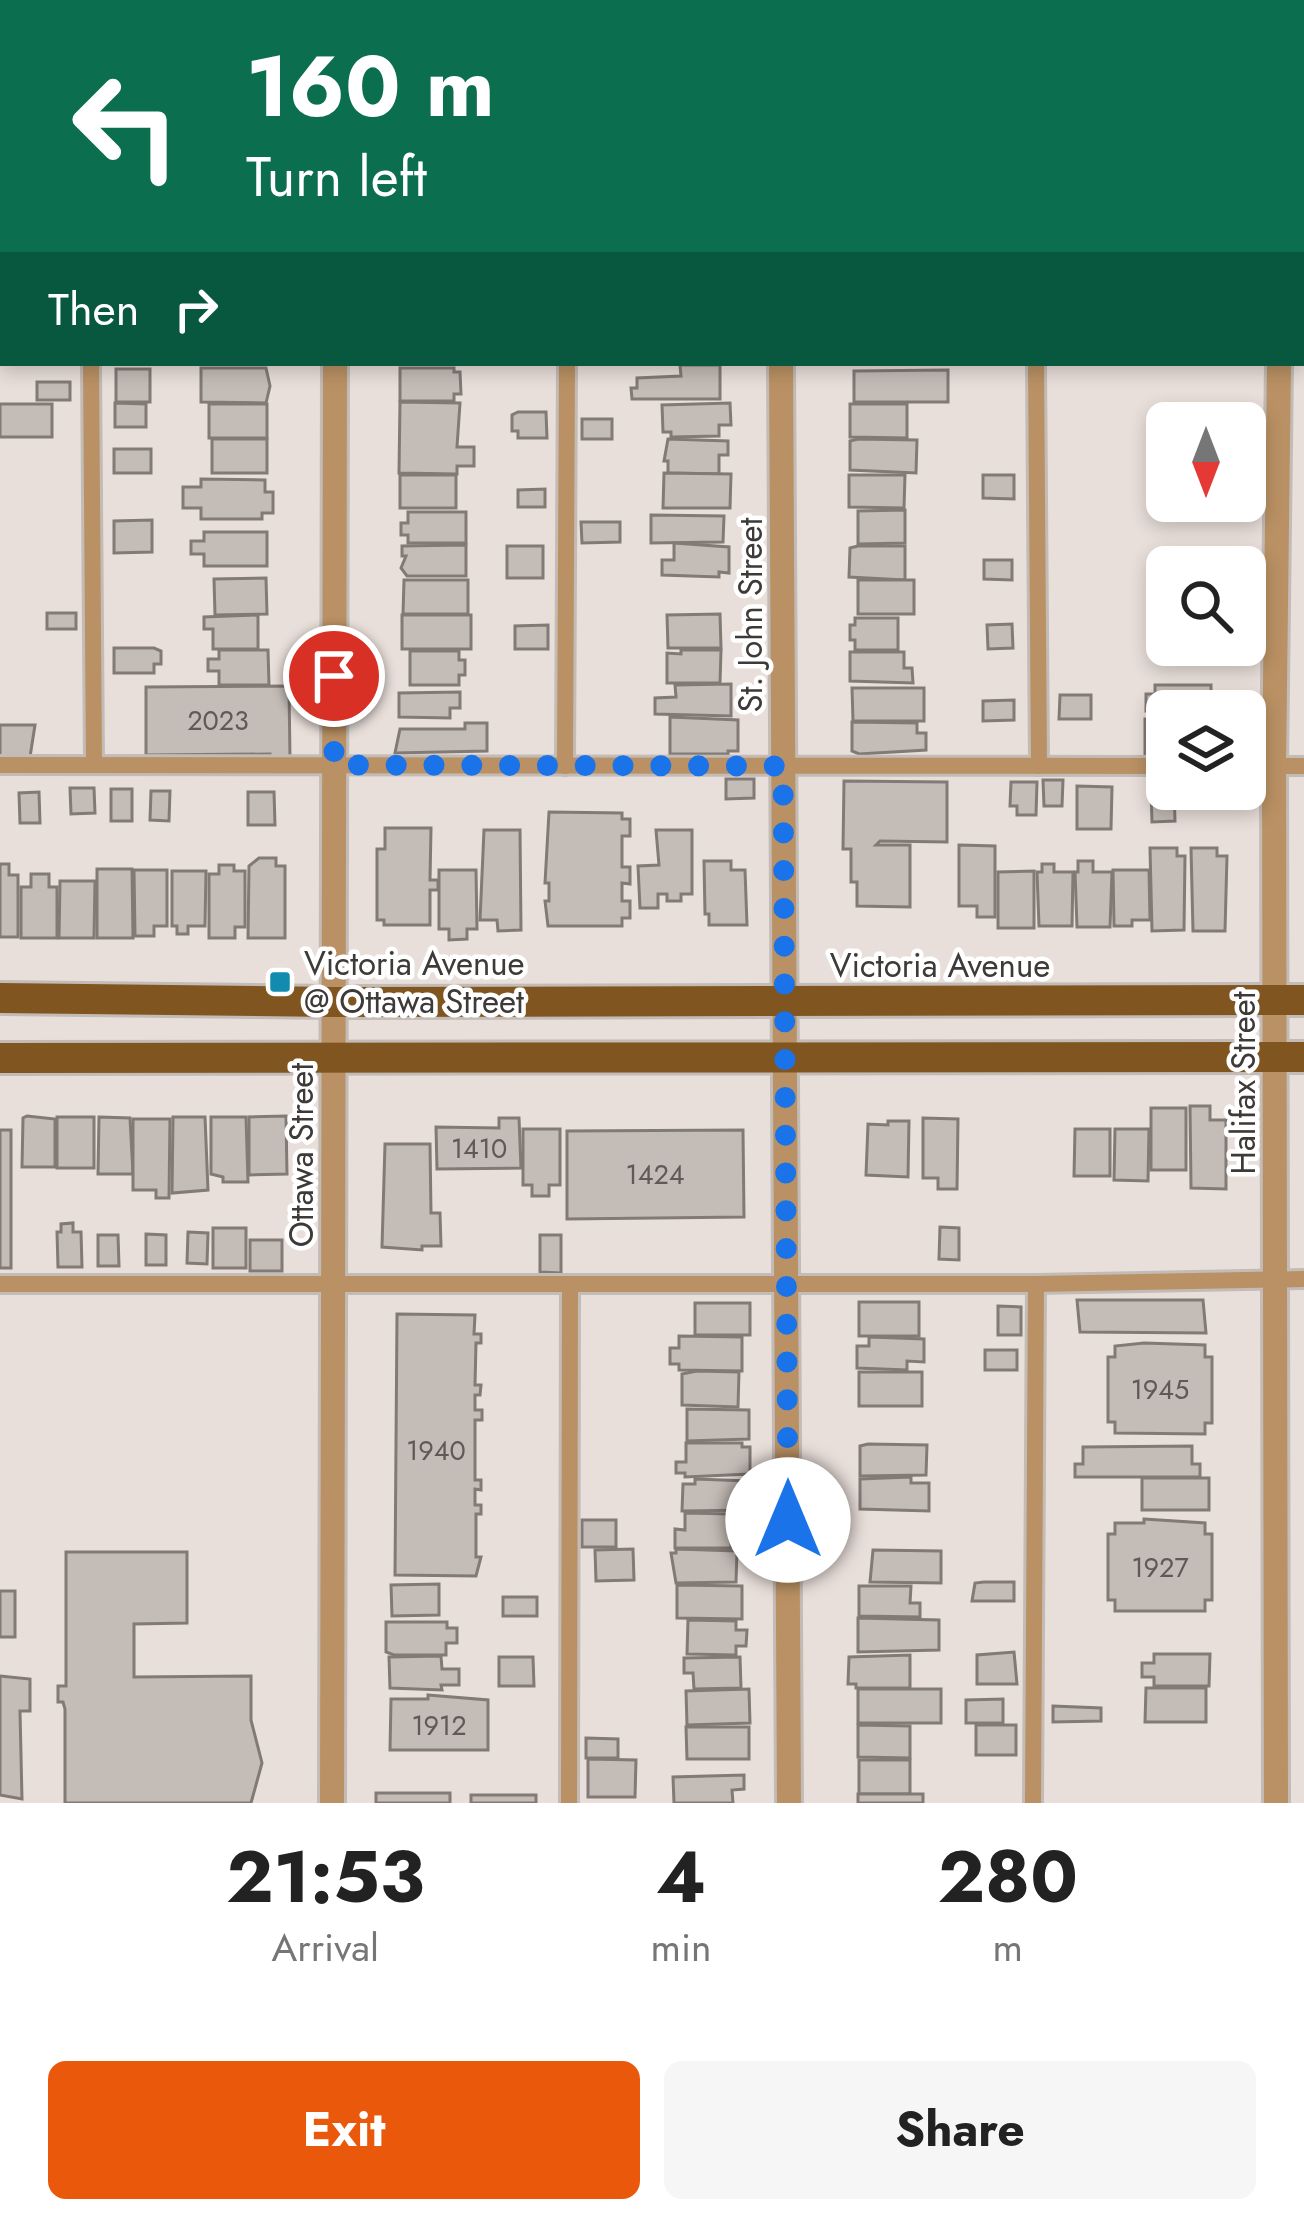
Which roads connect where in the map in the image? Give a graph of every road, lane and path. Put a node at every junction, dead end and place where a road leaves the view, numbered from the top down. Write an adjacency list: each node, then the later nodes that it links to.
1 (92, 366): 8 (lane)
2 (335, 366): 9 (street, Ottawa Street)
3 (567, 366): 12 (lane)
4 (781, 366): 13 (street, St. John Street)
5 (1036, 366): 14 (lane)
6 (1279, 366): 11 (street, Halifax Street)
7 (0, 765): 8 (lane)
8 (94, 765): 9 (lane)
9 (334, 765): 12 (lane); 19 (street, Ottawa Street)
10 (1266, 765): 11 (lane)
11 (1274, 765): 16 (lane); 18 (street, Halifax Street)
12 (565, 766): 13 (lane)
13 (783, 766): 14 (lane); 20 (street, St. John Street)
14 (1039, 766): 15 (lane)
15 (1146, 766)
16 (1304, 766)
17 (0, 998): 19 (main road, Victoria Avenue)
18 (1291, 1000): 20 (main road, Victoria Avenue); 21 (street, Halifax Street)
19 (334, 1002): 20 (main road, Victoria Avenue); 23 (street, Ottawa Street)
20 (784, 1002): 24 (street, St. John Street)
21 (1291, 1057): 24 (main road); 25 (street, Halifax Street)
22 (0, 1058): 23 (main road)
23 (334, 1060): 24 (main road); 28 (street, Ottawa Street)
24 (785, 1060): 30 (street, St. John Street)
25 (1274, 1277): 26 (lane); 31 (lane); 36 (street, Halifax Street)
26 (1304, 1279)
27 (0, 1285): 28 (lane)
28 (333, 1285): 29 (lane); 32 (street, Ottawa Street)
29 (570, 1285): 30 (lane); 33 (lane)
30 (786, 1285): 31 (lane); 34 (street, St. John Street)
31 (1036, 1285): 35 (lane)
32 (332, 1803)
33 (569, 1803)
34 (789, 1803)
35 (1033, 1803)
36 (1276, 1803)

